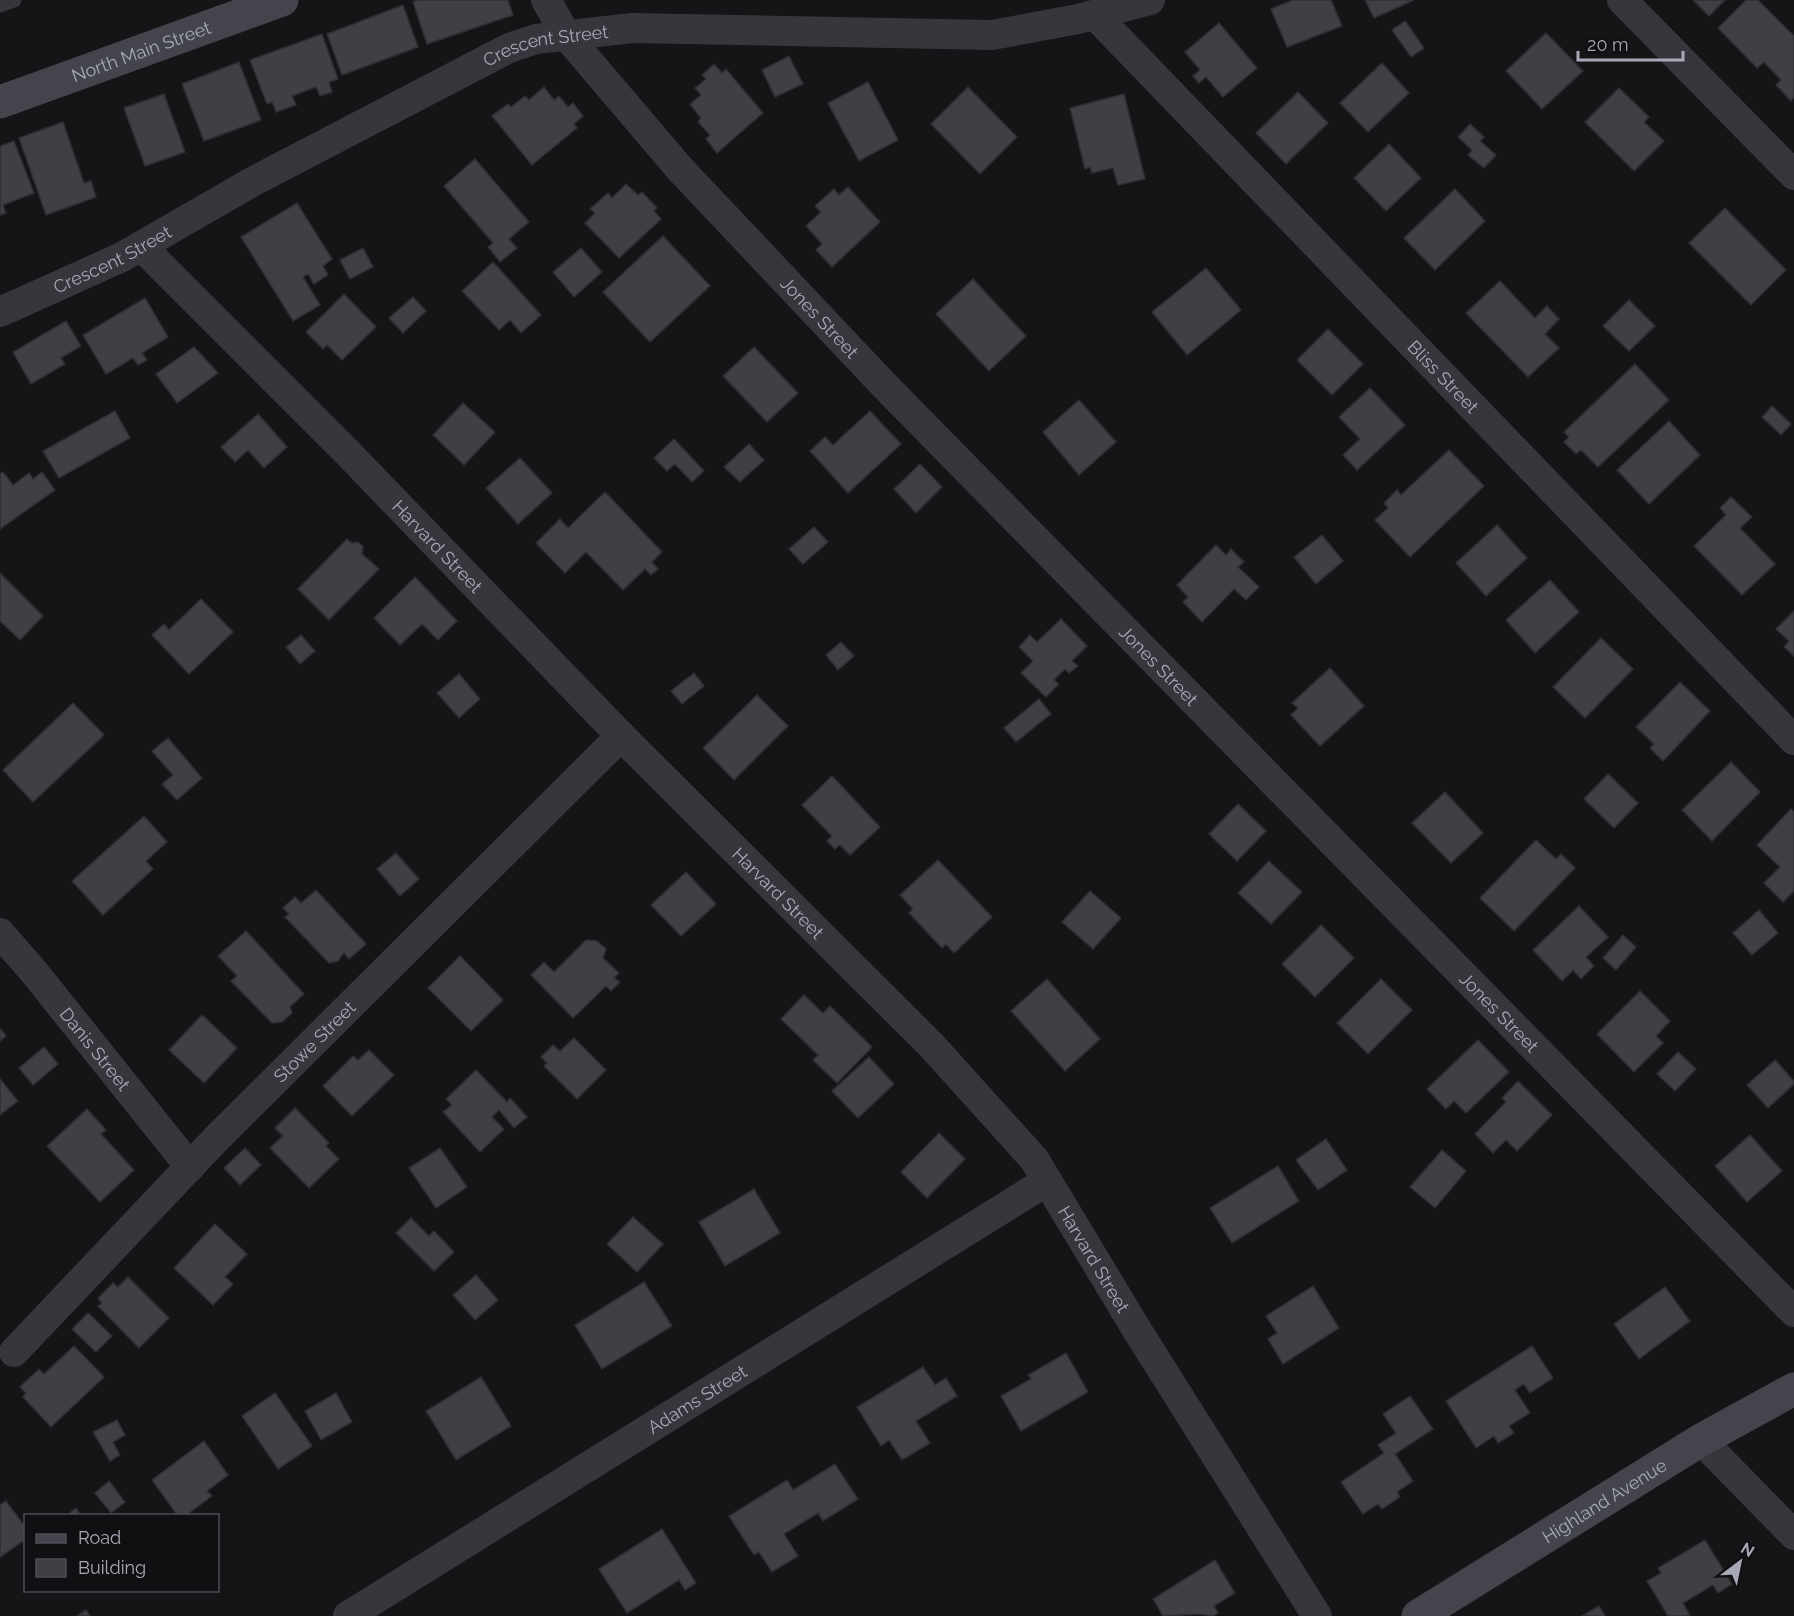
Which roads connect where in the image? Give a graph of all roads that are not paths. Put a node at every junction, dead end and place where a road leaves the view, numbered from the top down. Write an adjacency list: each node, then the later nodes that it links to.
1 (14, 0): 6 (lane)
2 (282, 0): 9 (street, North Main Street)
3 (546, 0): 8 (street, Jones Street)
4 (1150, 0): 7 (street, Crescent Street)
5 (1622, 0): 10 (street)
6 (0, 5)
7 (1095, 15): 8 (street, Crescent Street); 14 (street, Bliss Street)
8 (566, 34): 11 (street, Crescent Street); 18 (street, Jones Street)
9 (0, 102)
10 (1794, 175)
11 (141, 246): 12 (street, Crescent Street); 13 (street, Harvard Street)
12 (0, 312)
13 (621, 736): 16 (street, Stowe Street); 17 (street, Harvard Street)
14 (1794, 740)
15 (0, 933): 16 (street, Danis Street)
16 (190, 1167): 19 (street, Stowe Street)
17 (1047, 1181): 23 (street, Adams Street); 24 (street, Harvard Street)
18 (1794, 1312)
19 (14, 1352)
20 (1794, 1389): 21 (street, Highland Avenue)
21 (1701, 1440): 22 (street); 25 (street, Highland Avenue)
22 (1794, 1535)
23 (348, 1616)
24 (1317, 1616)
25 (1418, 1616)

